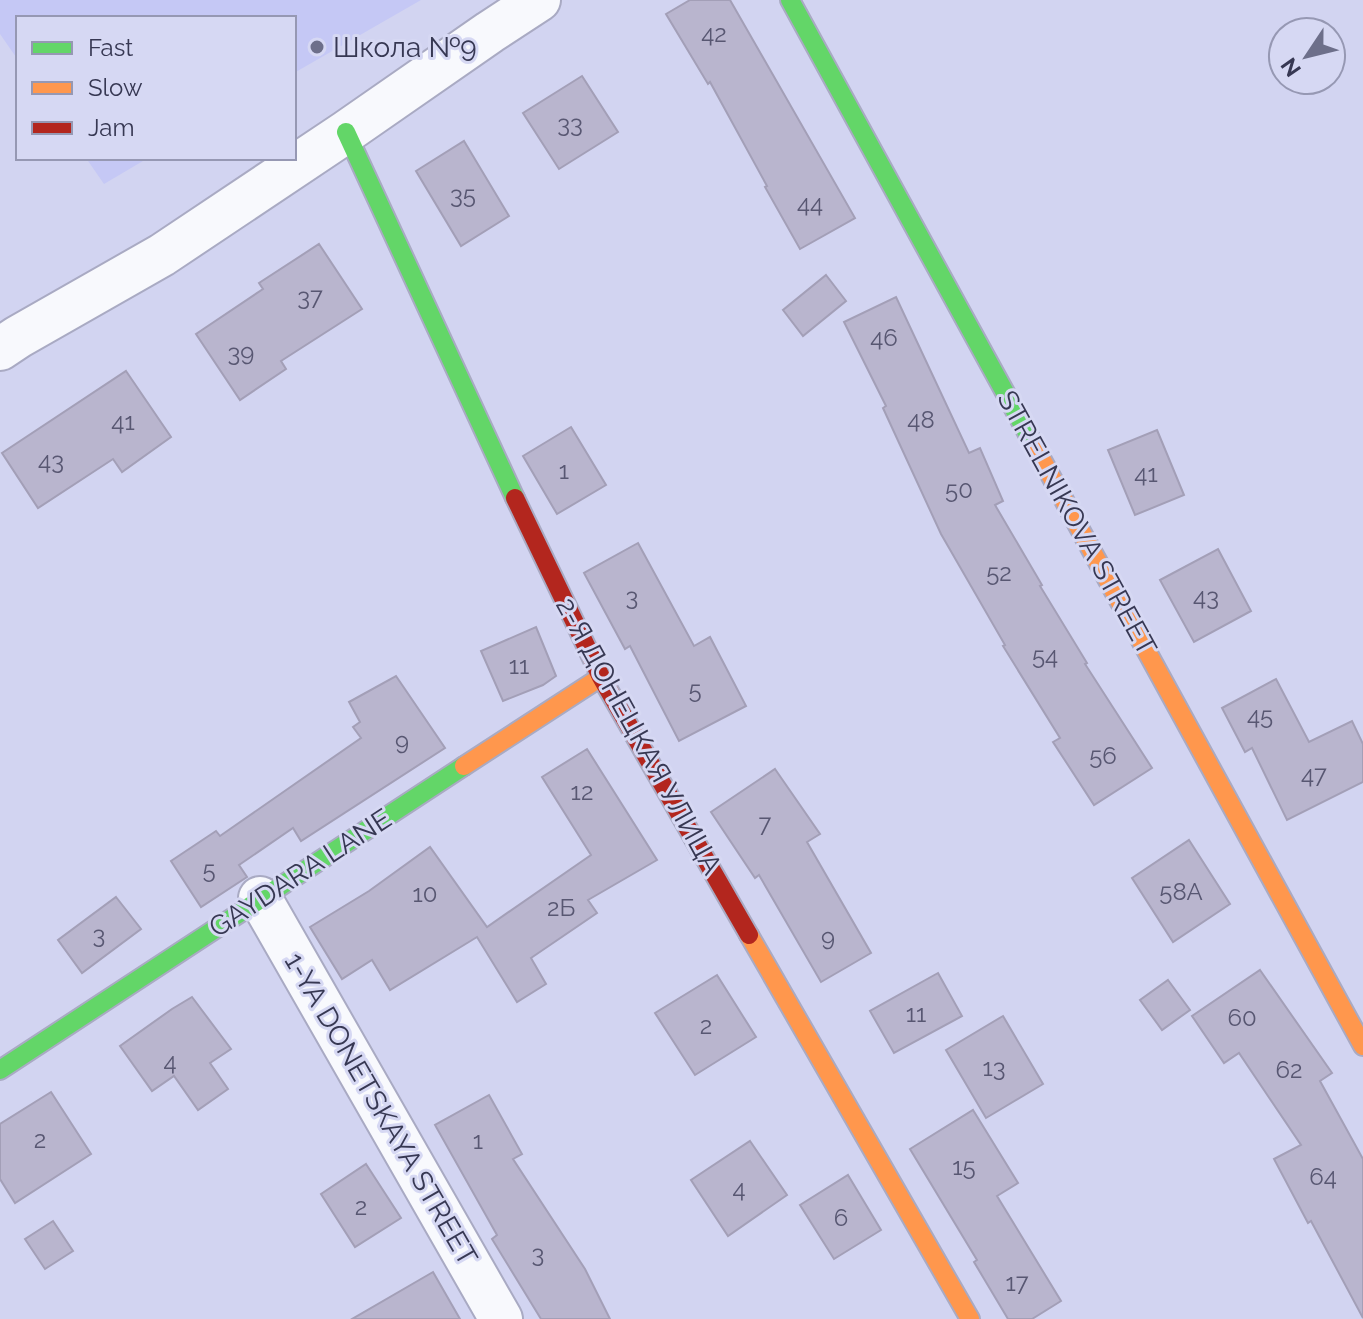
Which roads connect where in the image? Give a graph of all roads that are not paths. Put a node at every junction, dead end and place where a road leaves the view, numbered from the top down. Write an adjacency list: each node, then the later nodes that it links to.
1 (539, 0): 3 (street)
2 (790, 0): 7 (street, STRELNIKOVA STREET)
3 (346, 132): 4 (street); 5 (street, 2-Я ДОНЕЦКАЯ УЛИЦА)
4 (0, 349)
5 (601, 677): 6 (street, GAYDARA LANE); 10 (street, 2-Я ДОНЕЦКАЯ УЛИЦА)
6 (260, 898): 8 (street, GAYDARA LANE); 9 (street, 1-YA DONETSKAYA STREET)
7 (1363, 1046)
8 (0, 1070)
9 (501, 1319)
10 (970, 1319)

